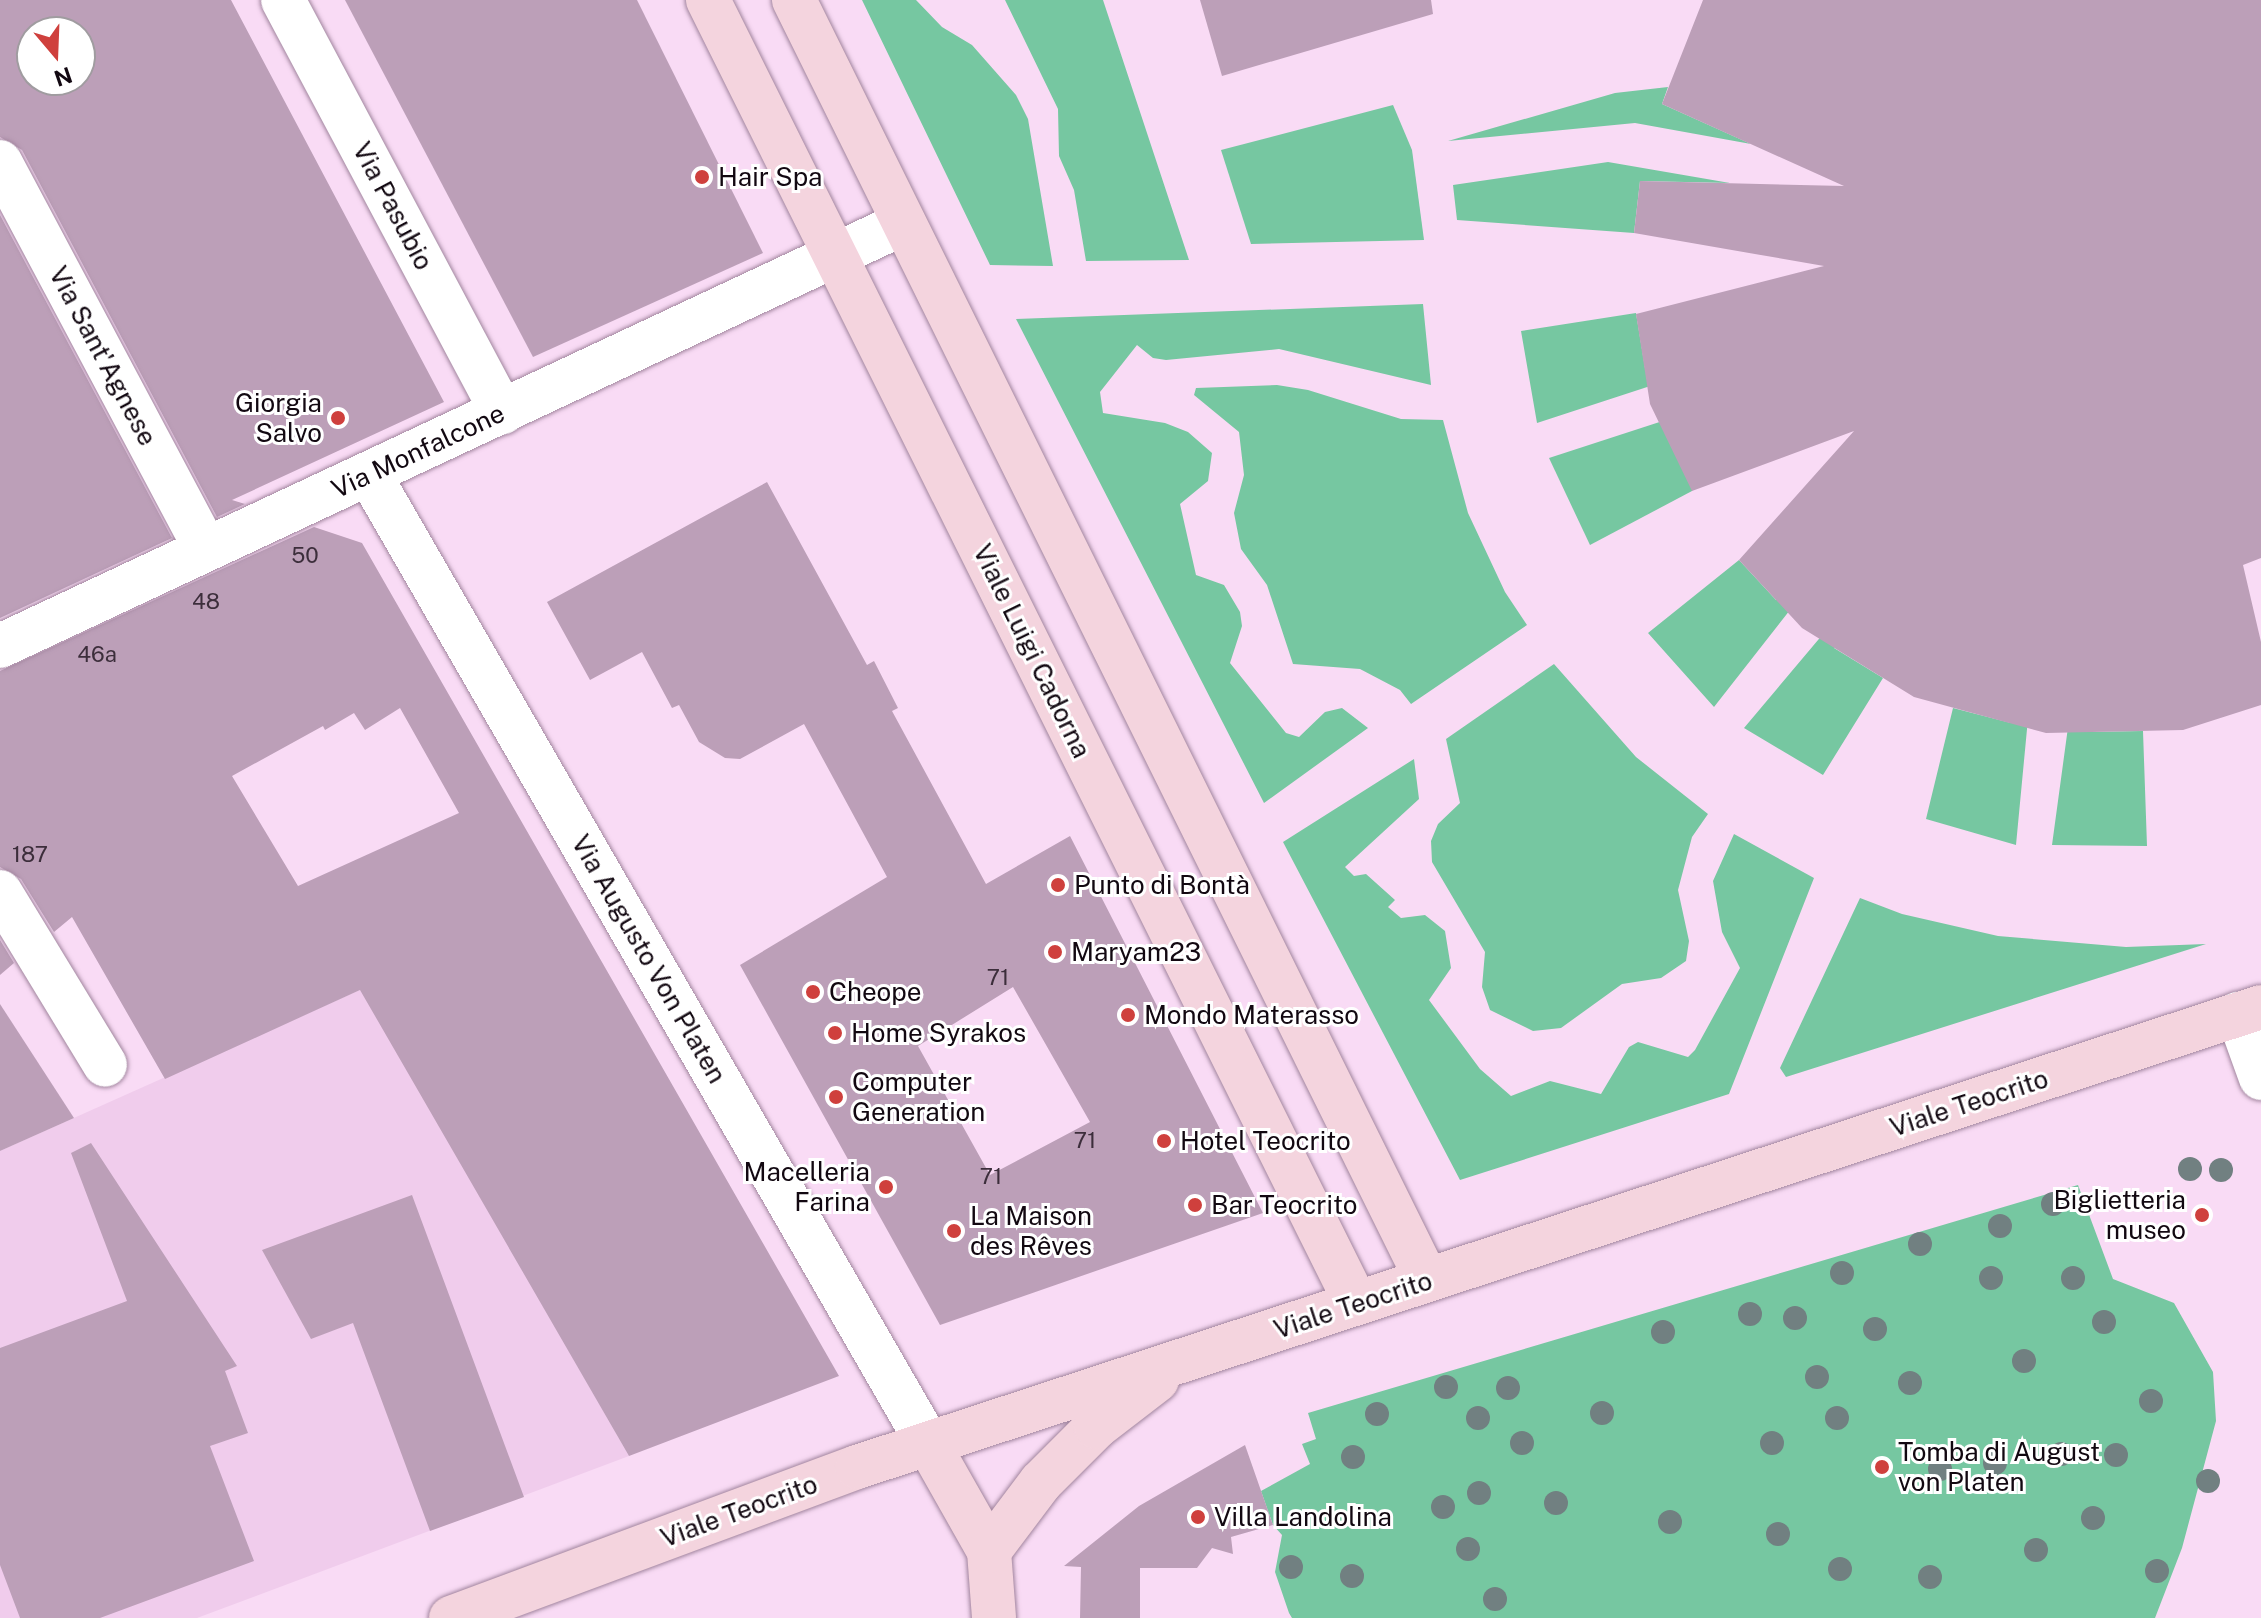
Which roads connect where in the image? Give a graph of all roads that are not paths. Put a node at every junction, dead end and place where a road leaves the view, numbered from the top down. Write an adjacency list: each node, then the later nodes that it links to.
1 (283, 0): 7 (street, Via Pasubio)
2 (708, 0): 6 (main road, Viale Luigi Cadorna)
3 (794, 0): 5 (main road)
4 (0, 162): 9 (street, Via Sant'Agnese)
5 (904, 223): 6 (street, Via Monfalcone); 15 (main road)
6 (835, 256): 7 (street, Via Monfalcone); 16 (main road, Viale Luigi Cadorna)
7 (502, 412): 8 (street, Via Monfalcone)
8 (369, 474): 9 (street, Via Monfalcone); 18 (street, Via Augusto Von Platen)
9 (206, 549): 10 (street, Via Monfalcone)
10 (0, 646)
11 (0, 892): 13 (street)
12 (2250, 1011): 14 (street); 15 (main road, Viale Teocrito)
13 (105, 1065)
14 (2261, 1078)
15 (1427, 1280): 16 (main road, Viale Teocrito)
16 (1356, 1303): 17 (main road, Viale Teocrito)
17 (1182, 1361): 18 (main road, Viale Teocrito); 19 (main road)
18 (929, 1445): 19 (main road); 20 (main road, Viale Teocrito)
19 (989, 1551): 21 (main road)
20 (451, 1618)
21 (994, 1618)

